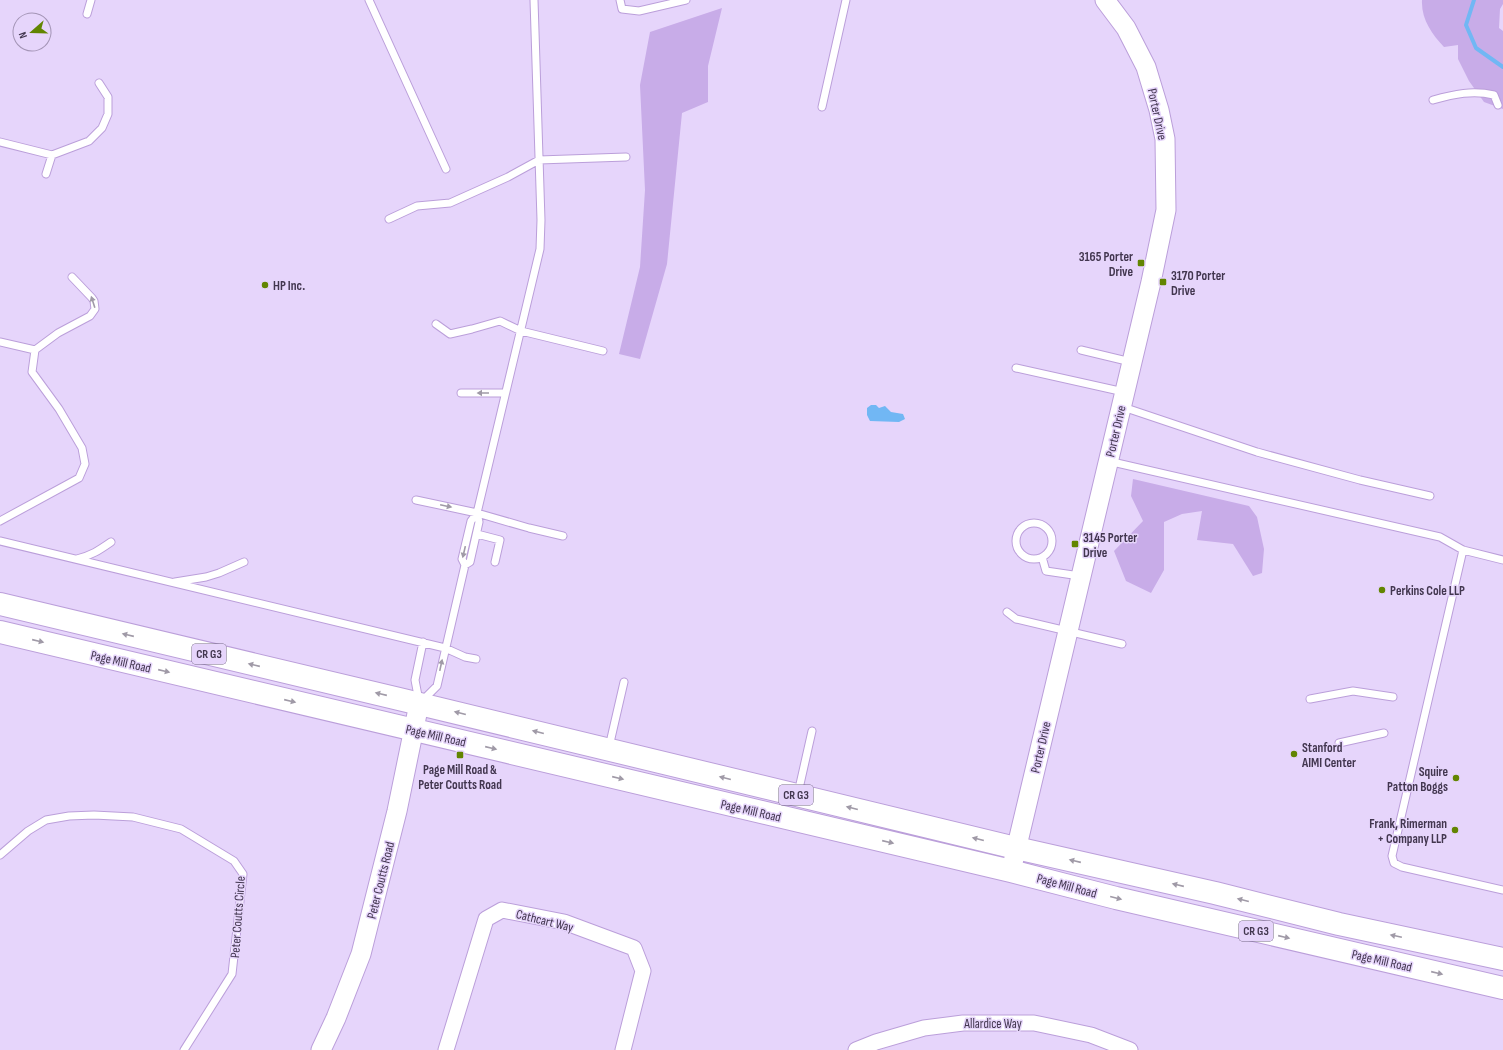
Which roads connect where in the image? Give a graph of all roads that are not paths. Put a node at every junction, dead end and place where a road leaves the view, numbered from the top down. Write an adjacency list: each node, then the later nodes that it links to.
1 (92, 0): 8 (lane)
2 (369, 0): 17 (lane)
3 (534, 0): 16 (lane)
4 (620, 0): 5 (lane)
5 (686, 0)
6 (846, 0): 12 (lane)
7 (1105, 0): 27 (street, Porter Drive)
8 (87, 14)
9 (99, 83): 14 (lane)
10 (1433, 100): 11 (lane)
11 (1498, 105)
12 (822, 108)
13 (0, 142): 14 (lane)
14 (52, 155): 18 (lane)
15 (626, 157): 16 (lane)
16 (539, 160): 19 (lane); 22 (lane)
17 (446, 169)
18 (46, 174)
19 (389, 219)
20 (72, 277): 24 (lane, one-way to 20)
21 (436, 324): 22 (lane)
22 (520, 331): 26 (lane); 30 (lane)
23 (0, 342): 24 (lane)
24 (35, 350): 36 (lane)
25 (1081, 350): 27 (lane)
26 (603, 351)
27 (1131, 362): 31 (street, Porter Drive)
28 (1016, 368): 31 (lane)
29 (461, 393): 30 (lane, one-way to 29)
30 (506, 393): 35 (lane)
31 (1122, 399): 32 (street, Porter Drive); 33 (lane)
32 (1108, 461): 41 (lane); 48 (street, Porter Drive)
33 (1430, 496)
34 (416, 500): 35 (lane, one-way to 35)
35 (477, 513): 37 (lane); 38 (lane); 47 (lane, one-way to 47)
36 (0, 521)
37 (477, 534): 46 (lane); 47 (lane)
38 (563, 536)
39 (0, 541): 43 (lane)
40 (110, 542): 43 (lane)
41 (1463, 550): 44 (lane); 71 (lane)
42 (1042, 557): 42 (lane); 48 (lane)
43 (75, 559): 49 (lane)
44 (1503, 560)
45 (244, 562): 49 (lane)
46 (495, 562)
47 (465, 565): 56 (lane)
48 (1080, 576): 52 (street, Porter Drive)
49 (166, 581): 54 (lane)
50 (0, 604): 61 (main road, Page Mill Road / CR G3, one-way to 50)
51 (1007, 612): 52 (lane)
52 (1067, 631): 55 (lane); 68 (street, Porter Drive)
53 (0, 632): 62 (main road, Page Mill Road / CR G3, one-way to 62)
54 (424, 642): 56 (lane); 61 (lane)
55 (1122, 644)
56 (445, 648): 57 (lane); 61 (lane, one-way to 56)
57 (476, 658)
58 (624, 682): 66 (lane)
59 (1393, 697): 60 (lane)
60 (1310, 699)
61 (419, 704): 62 (street, Peter Coutts Road); 66 (main road, Page Mill Road / CR G3, one-way to 61)
62 (413, 730): 70 (main road, Page Mill Road / CR G3, one-way to 70); 75 (street, Peter Coutts Road)
63 (812, 731): 67 (lane)
64 (1384, 733): 65 (lane)
65 (1339, 743)
66 (609, 749): 67 (main road, Page Mill Road / CR G3, one-way to 66)
67 (798, 795): 68 (main road, Page Mill Road / CR G3, one-way to 67)
68 (1016, 848): 70 (street, Porter Drive); 72 (main road, Page Mill Road / CR G3, one-way to 68)
69 (0, 855): 74 (lane, Peter Coutts Circle)
70 (1011, 871): 73 (main road, Page Mill Road / CR G3, one-way to 73)
71 (1503, 890)
72 (1503, 959)
73 (1503, 988)
74 (184, 1050)
75 (321, 1050)
76 (446, 1050): 77 (street, Cathcart Way)
77 (623, 1050)
78 (856, 1050): 79 (street, Allardice Way)
79 (1130, 1050)

